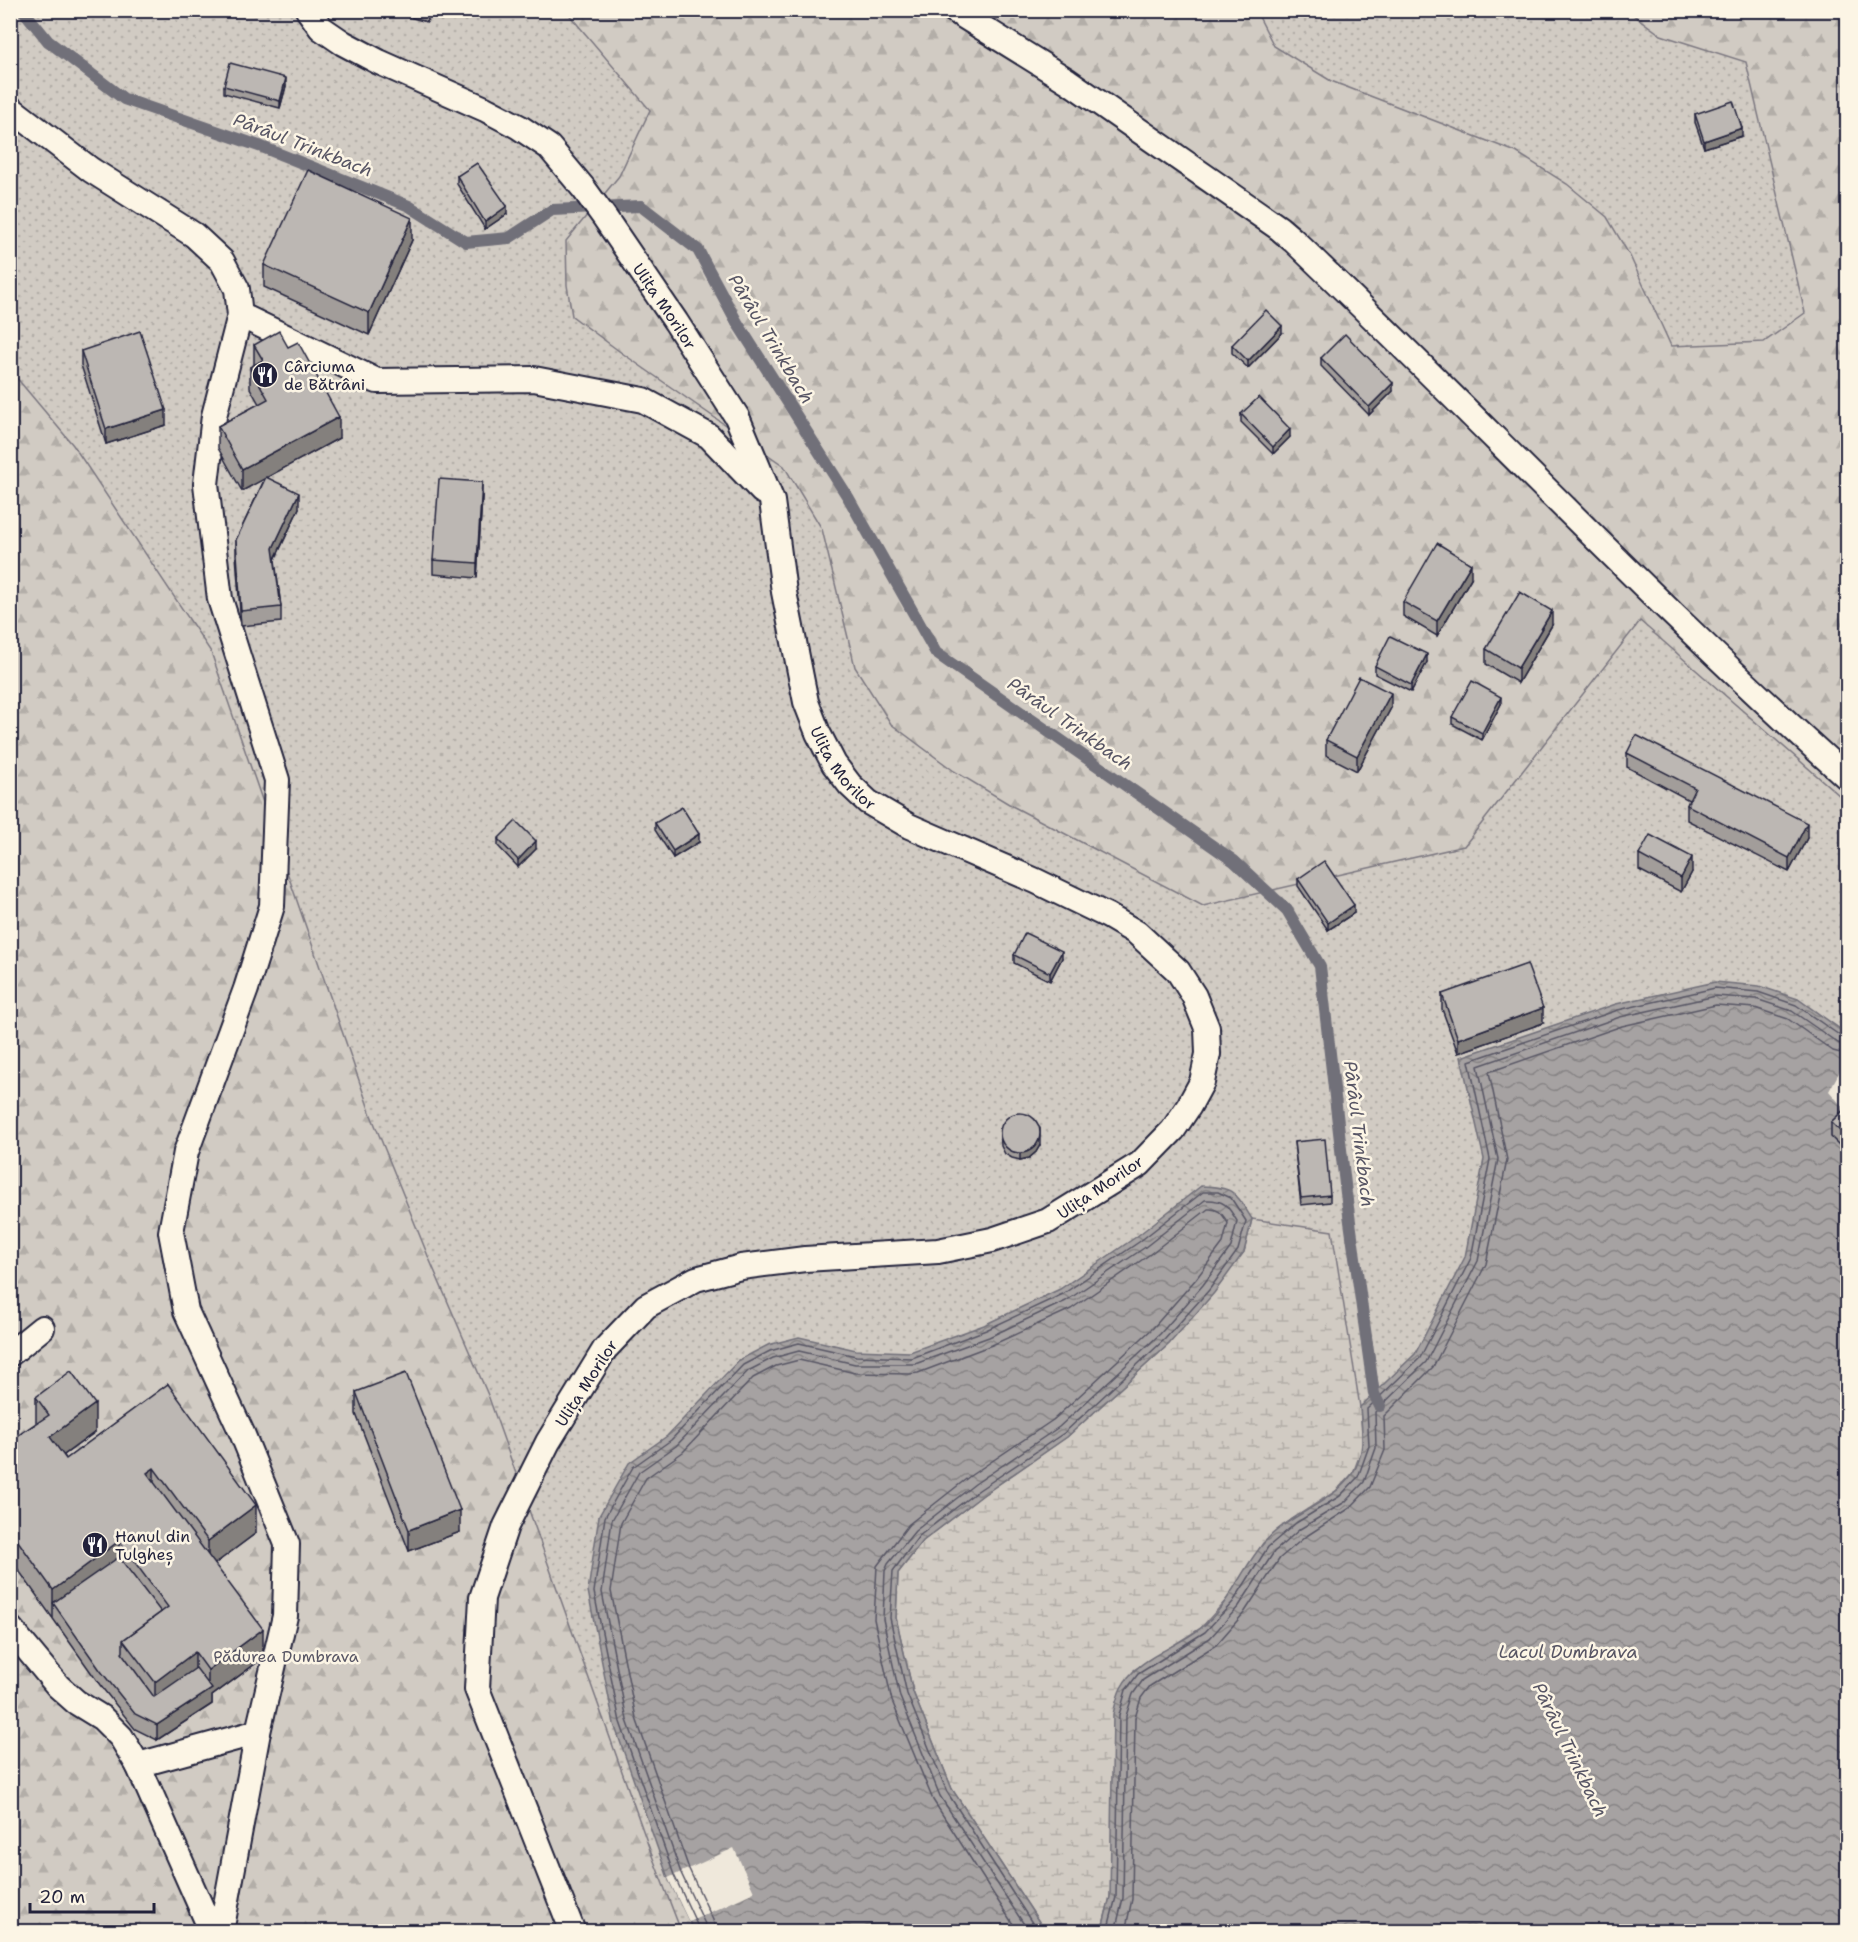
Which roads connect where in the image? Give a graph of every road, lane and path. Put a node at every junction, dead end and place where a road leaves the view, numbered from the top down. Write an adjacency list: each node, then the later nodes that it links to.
1 (308, 10): 5 (lane, Ulița Morilor)
2 (954, 10): 6 (lane)
3 (10, 108): 4 (lane)
4 (240, 315): 5 (lane); 10 (lane)
5 (771, 501): 14 (lane, Ulița Morilor)
6 (1848, 778)
7 (42, 1328): 8 (lane)
8 (10, 1354)
9 (10, 1628): 11 (lane)
10 (258, 1732): 11 (lane); 13 (lane)
11 (138, 1765): 12 (lane)
12 (212, 1932)
13 (221, 1932)
14 (573, 1932)

